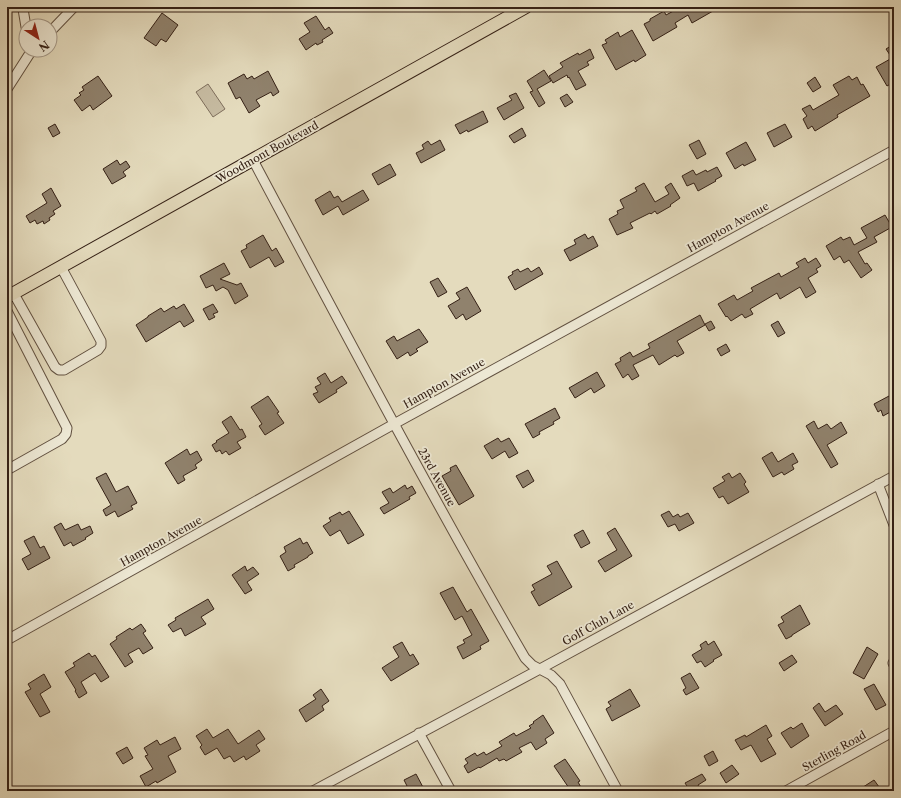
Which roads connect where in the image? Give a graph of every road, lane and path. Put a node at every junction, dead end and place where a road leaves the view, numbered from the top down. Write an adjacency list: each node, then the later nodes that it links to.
1 (22, 7): 4 (street)
2 (74, 7): 5 (street)
3 (526, 7): 9 (main road, Woodmont Boulevard)
4 (24, 18)
5 (58, 24)
6 (27, 58): 7 (street)
7 (7, 89)
8 (894, 150): 13 (street, Hampton Avenue)
9 (253, 160): 10 (main road, Woodmont Boulevard); 13 (street, 23rd Avenue)
10 (60, 268): 11 (main road, Woodmont Boulevard); 11 (street)
11 (10, 296)
12 (7, 311): 14 (street)
13 (394, 424): 18 (street, Hampton Avenue); 19 (street, 23rd Avenue)
14 (7, 470)
15 (894, 476): 16 (street, Golf Club Lane)
16 (878, 484): 17 (street); 19 (street, Golf Club Lane)
17 (894, 525)
18 (7, 640)
19 (540, 669): 21 (street, Golf Club Lane); 24 (street, 23rd Avenue)
20 (894, 731): 25 (street, Sterling Road)
21 (419, 733): 22 (street, Golf Club Lane); 23 (street)
22 (313, 791)
23 (451, 791)
24 (618, 791)
25 (786, 791)

